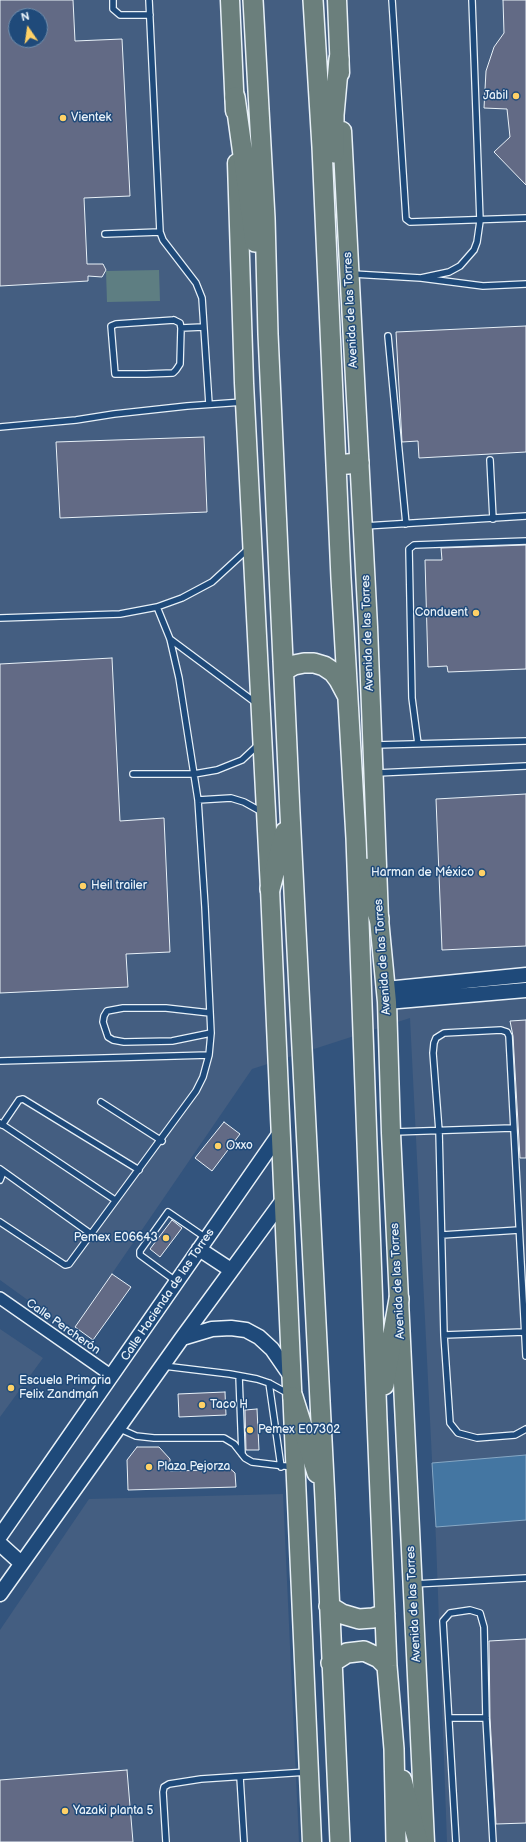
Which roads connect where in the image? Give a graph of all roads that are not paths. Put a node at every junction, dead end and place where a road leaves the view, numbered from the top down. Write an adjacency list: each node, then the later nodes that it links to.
1 (113, 0): 9 (lane)
2 (149, 0): 9 (lane)
3 (230, 0): 11 (main road)
4 (253, 0): 22 (highway)
5 (313, 0): 19 (highway, Avenida de las Torres)
6 (337, 0): 10 (main road, Avenida de las Torres)
7 (392, 0): 13 (lane)
8 (472, 0): 13 (lane)
9 (150, 15): 14 (lane)
10 (339, 59): 16 (main road, Avenida de las Torres); 19 (highway)
11 (235, 97): 22 (highway); 24 (main road)
12 (526, 218): 13 (lane)
13 (480, 221): 17 (lane)
14 (160, 232): 15 (lane); 20 (lane)
15 (105, 234)
16 (348, 274): 17 (lane); 28 (main road, Avenida de las Torres)
17 (421, 278): 18 (lane)
18 (526, 284)
19 (329, 292): 29 (highway, Avenida de las Torres)
20 (203, 327): 21 (lane); 25 (lane)
21 (181, 328): 21 (lane)
22 (268, 334): 39 (highway)
23 (388, 336): 32 (lane)
24 (245, 402): 25 (lane); 35 (main road)
25 (209, 404): 26 (lane)
26 (0, 427)
27 (490, 460): 31 (lane)
28 (359, 463): 29 (highway); 33 (main road, Avenida de las Torres)
29 (336, 465): 40 (highway, Avenida de las Torres)
30 (526, 516): 31 (lane)
31 (493, 519): 32 (lane)
32 (406, 524): 33 (lane)
33 (363, 526): 45 (main road, Avenida de las Torres)
34 (526, 541): 44 (lane)
35 (253, 544): 36 (lane); 41 (main road)
36 (156, 607): 37 (lane); 38 (lane)
37 (0, 618)
38 (170, 639): 41 (lane); 49 (lane)
39 (285, 670): 40 (highway); 51 (highway)
40 (348, 698): 53 (highway, Avenida de las Torres)
41 (261, 707): 42 (main road)
42 (263, 741): 49 (lane); 52 (main road)
43 (526, 741): 44 (lane)
44 (418, 744): 45 (lane)
45 (372, 745): 47 (main road, Avenida de las Torres)
46 (526, 766): 47 (lane)
47 (374, 773): 55 (main road, Avenida de las Torres)
48 (133, 774): 49 (lane)
49 (194, 774): 50 (lane)
50 (198, 800): 52 (lane); 59 (lane)
51 (290, 813): 54 (highway); 99 (highway)
52 (267, 816): 54 (main road)
53 (356, 838): 55 (highway); 94 (highway, Avenida de las Torres)
54 (270, 889): 68 (main road)
55 (379, 919): 58 (main road, Avenida de las Torres)
56 (526, 975): 58 (street)
57 (526, 990): 58 (street)
58 (387, 996): 67 (main road, Avenida de las Torres)
59 (210, 1013): 60 (lane); 60 (lane)
60 (211, 1033): 61 (lane)
61 (209, 1055): 62 (lane); 69 (lane)
62 (0, 1061)
63 (101, 1102): 69 (lane)
64 (1, 1124): 71 (lane); 73 (lane)
65 (512, 1128): 66 (lane); 66 (lane); 76 (lane)
66 (439, 1131): 67 (lane); 78 (lane)
67 (391, 1132): 83 (main road, Avenida de las Torres)
68 (280, 1133): 74 (main road); 79 (street, Calle Hacienda de las Torres)
69 (162, 1141): 71 (lane)
70 (2, 1170): 72 (lane); 77 (lane)
71 (139, 1170): 73 (lane)
72 (0, 1180)
73 (115, 1200): 77 (lane)
74 (283, 1200): 80 (street); 91 (main road)
75 (0, 1222): 77 (lane)
76 (518, 1230): 78 (lane); 84 (lane)
77 (91, 1234)
78 (442, 1235): 85 (lane)
79 (203, 1244): 80 (street); 81 (street, Calle Hacienda de las Torres); 81 (lane)
80 (231, 1270): 86 (street)
81 (177, 1282): 89 (street, Calle Hacienda de las Torres)
82 (0, 1298): 89 (street, Calle Percherón)
83 (399, 1299): 94 (highway); 105 (main road, Avenida de las Torres)
84 (524, 1332): 85 (lane); 87 (lane)
85 (444, 1335): 96 (lane)
86 (182, 1338): 88 (street); 91 (street)
87 (526, 1356)
88 (162, 1366): 90 (lane); 95 (street)
89 (112, 1376): 100 (street, Calle Hacienda de las Torres)
90 (239, 1376): 92 (lane); 97 (lane)
91 (292, 1378): 93 (main road)
92 (269, 1383): 93 (lane); 98 (lane)
93 (293, 1397): 98 (main road); 99 (highway)
94 (377, 1420): 108 (highway, Avenida de las Torres)
95 (118, 1428): 97 (lane); 102 (street)
96 (526, 1429)
97 (242, 1454): 98 (lane)
98 (288, 1467): 114 (main road)
99 (325, 1499): 107 (highway)
100 (0, 1536)
101 (0, 1544): 102 (street)
102 (21, 1563): 103 (street)
103 (5, 1575): 106 (street)
104 (526, 1578): 105 (lane)
105 (413, 1584): 122 (main road, Avenida de las Torres)
106 (0, 1594)
107 (329, 1606): 108 (highway); 109 (highway)
108 (385, 1614): 110 (highway, Avenida de las Torres)
109 (331, 1663): 110 (highway); 116 (highway)
110 (387, 1666): 113 (highway, Avenida de las Torres)
111 (450, 1718): 112 (lane); 112 (lane); 123 (lane)
112 (486, 1718): 124 (lane)
113 (394, 1749): 120 (highway, Avenida de las Torres); 121 (highway)
114 (308, 1772): 115 (lane); 119 (main road)
115 (240, 1777): 117 (lane); 118 (lane)
116 (340, 1841)
117 (166, 1842)
118 (244, 1842)
119 (312, 1842)
120 (396, 1842)
121 (418, 1842)
122 (425, 1842)
123 (456, 1842)
124 (493, 1842)

